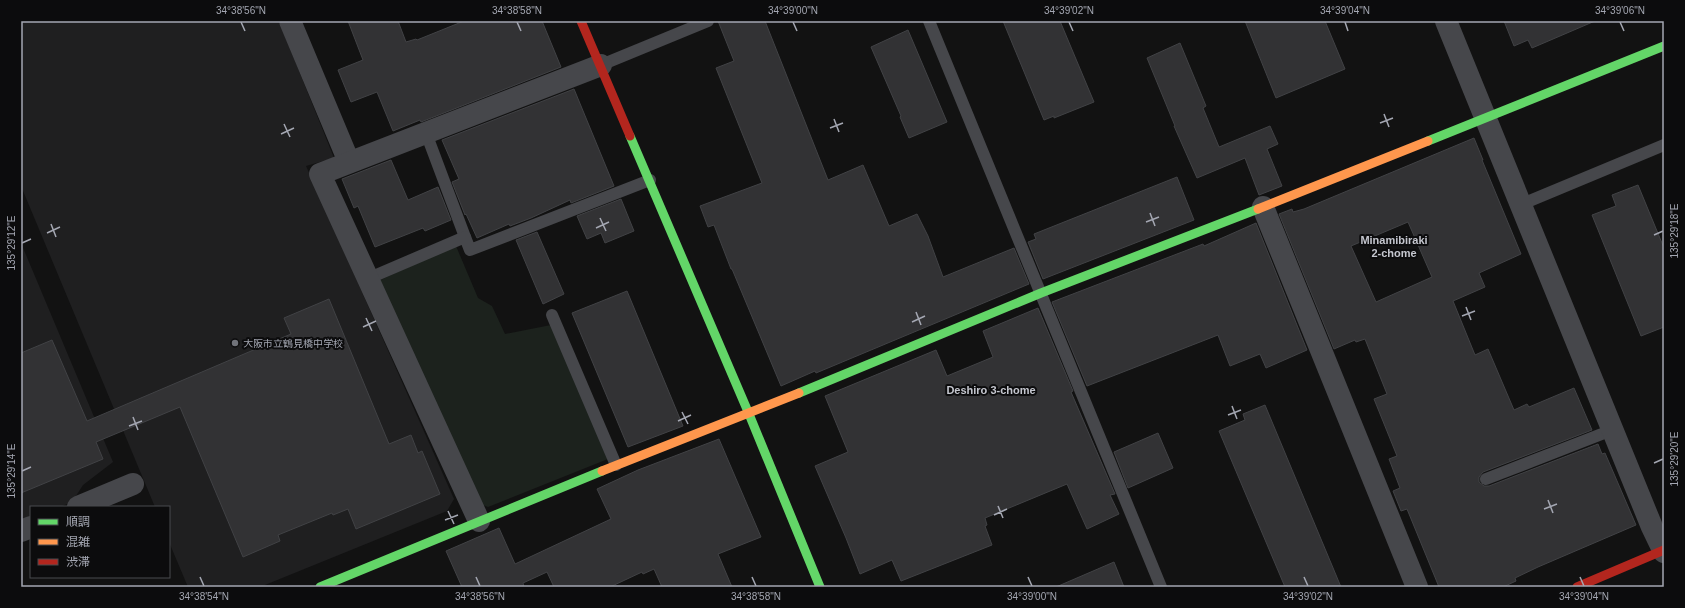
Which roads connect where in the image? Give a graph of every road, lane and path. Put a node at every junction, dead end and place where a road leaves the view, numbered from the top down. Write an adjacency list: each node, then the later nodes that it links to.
1 (290, 21): 11 (street)
2 (581, 21): 7 (street)
3 (708, 21): 7 (lane)
4 (929, 21): 17 (lane)
5 (1446, 21): 8 (street)
6 (1664, 46): 8 (street)
7 (601, 65): 9 (street); 12 (street)
8 (1485, 117): 13 (street); 14 (street)
9 (426, 133): 11 (street); 15 (lane)
10 (1664, 144): 13 (lane)
11 (349, 162): 16 (street)
12 (650, 180): 15 (lane); 19 (street)
13 (1520, 205): 20 (street)
14 (1263, 207): 17 (street); 30 (street)
15 (465, 237): 16 (lane)
16 (367, 279): 25 (street)
17 (1041, 293): 19 (street); 29 (lane)
18 (552, 315): 21 (lane)
19 (749, 414): 21 (street); 28 (street)
20 (1612, 430): 22 (lane); 26 (street)
21 (616, 466): 25 (street)
22 (1486, 479)
23 (132, 484): 24 (street)
24 (80, 506)
25 (479, 521): 27 (street)
26 (1664, 551): 31 (street)
27 (320, 587)
28 (820, 587)
29 (1161, 587)
30 (1417, 587)
31 (1577, 587)

